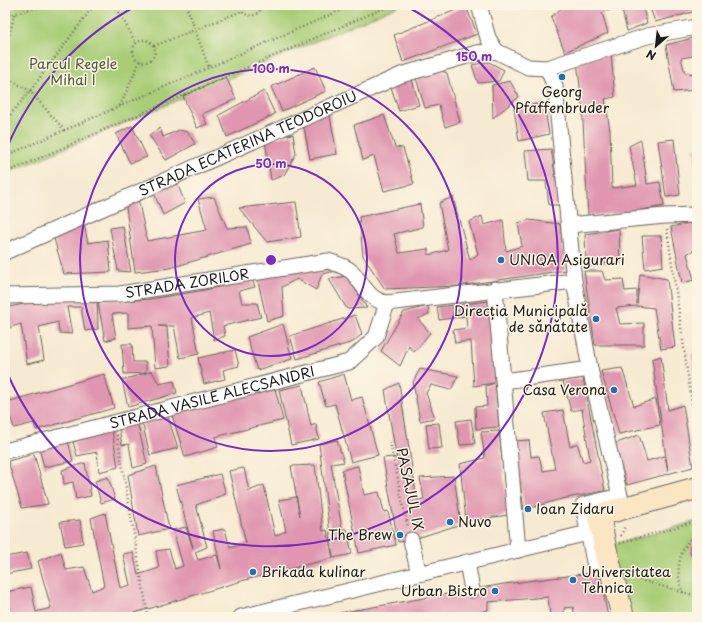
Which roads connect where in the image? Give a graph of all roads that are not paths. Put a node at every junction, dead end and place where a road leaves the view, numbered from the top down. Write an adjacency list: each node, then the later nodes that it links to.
1 (479, 5): 3 (street)
2 (697, 28): 4 (street)
3 (496, 51): 4 (street); 7 (street, STRADA ECATERINA TEODOROIU)
4 (546, 68): 6 (street)
5 (697, 215): 6 (street)
6 (569, 225): 8 (street)
7 (5, 252)
8 (574, 281): 9 (street); 12 (street)
9 (495, 289): 11 (street); 13 (street)
10 (5, 296): 11 (street, STRADA ZORILOR)
11 (387, 303): 14 (street, STRADA VASILE ALECSANDRI)
12 (590, 369): 13 (street); 16 (street)
13 (504, 381): 18 (street)
14 (5, 451)
15 (697, 488): 19 (street)
16 (588, 533): 18 (street); 19 (street)
17 (411, 540): 21 (street)
18 (518, 550): 20 (street)
19 (614, 561): 25 (street)
20 (467, 562): 21 (street); 22 (street)
21 (419, 574): 23 (street)
22 (472, 590)
23 (294, 612): 24 (street)
24 (241, 617)
25 (623, 617)

